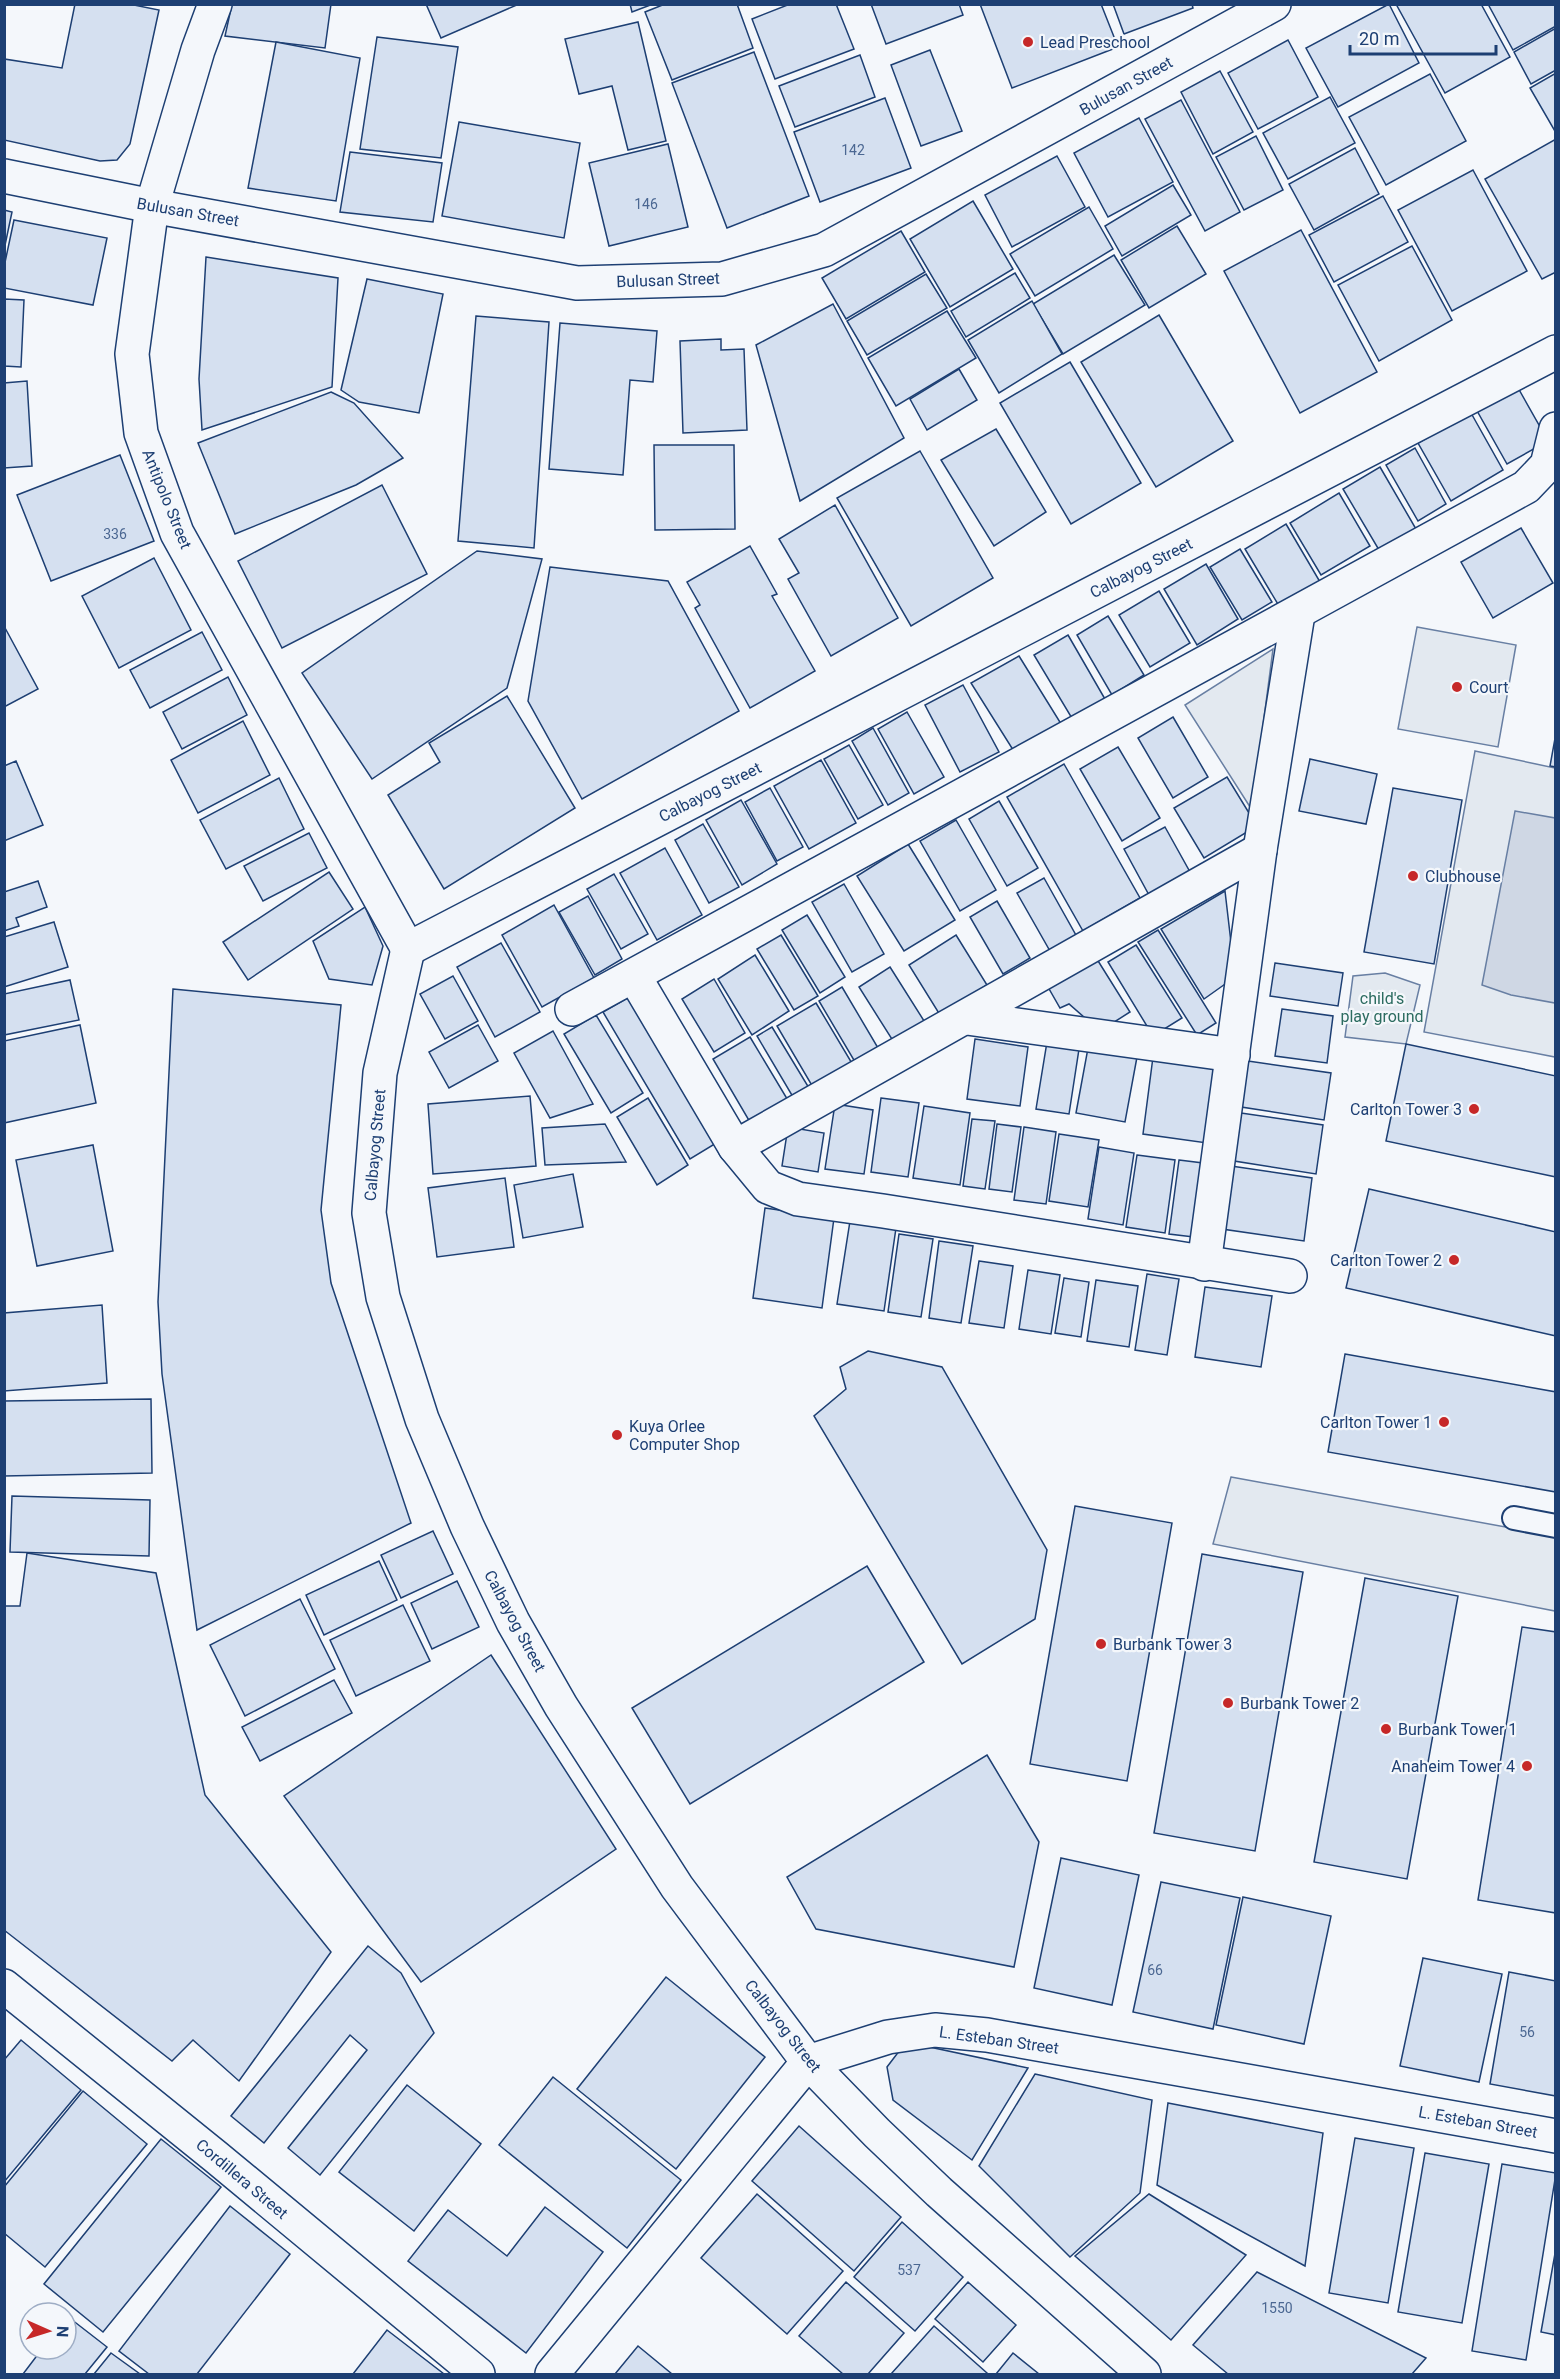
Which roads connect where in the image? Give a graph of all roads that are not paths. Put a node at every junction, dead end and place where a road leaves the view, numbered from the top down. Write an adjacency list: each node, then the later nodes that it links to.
1 (215, 4): 4 (street, Antipolo Street)
2 (1274, 4): 4 (street, Bulusan Street)
3 (4, 176): 4 (street, Bulusan Street)
4 (152, 206): 9 (street, Antipolo Street)
5 (1556, 352): 9 (street, Calbayog Street)
6 (1556, 429): 7 (street)
7 (1298, 614): 8 (street); 10 (street)
8 (1260, 849): 12 (street); 13 (street)
9 (408, 949): 20 (street, Calbayog Street)
10 (634, 976): 11 (street); 14 (street)
11 (572, 1010)
12 (967, 1018): 13 (street); 14 (street)
13 (1233, 1055): 15 (street)
14 (735, 1147): 15 (street)
15 (1204, 1264): 16 (street)
16 (1290, 1276)
17 (1514, 1518): 18 (lane)
18 (1556, 1527)
19 (4, 1986): 22 (street, Cordillera Street)
20 (808, 2062): 21 (street, L. Esteban Street); 23 (street); 24 (street, Calbayog Street)
21 (1556, 2136)
22 (478, 2374)
23 (552, 2374)
24 (1144, 2374)

